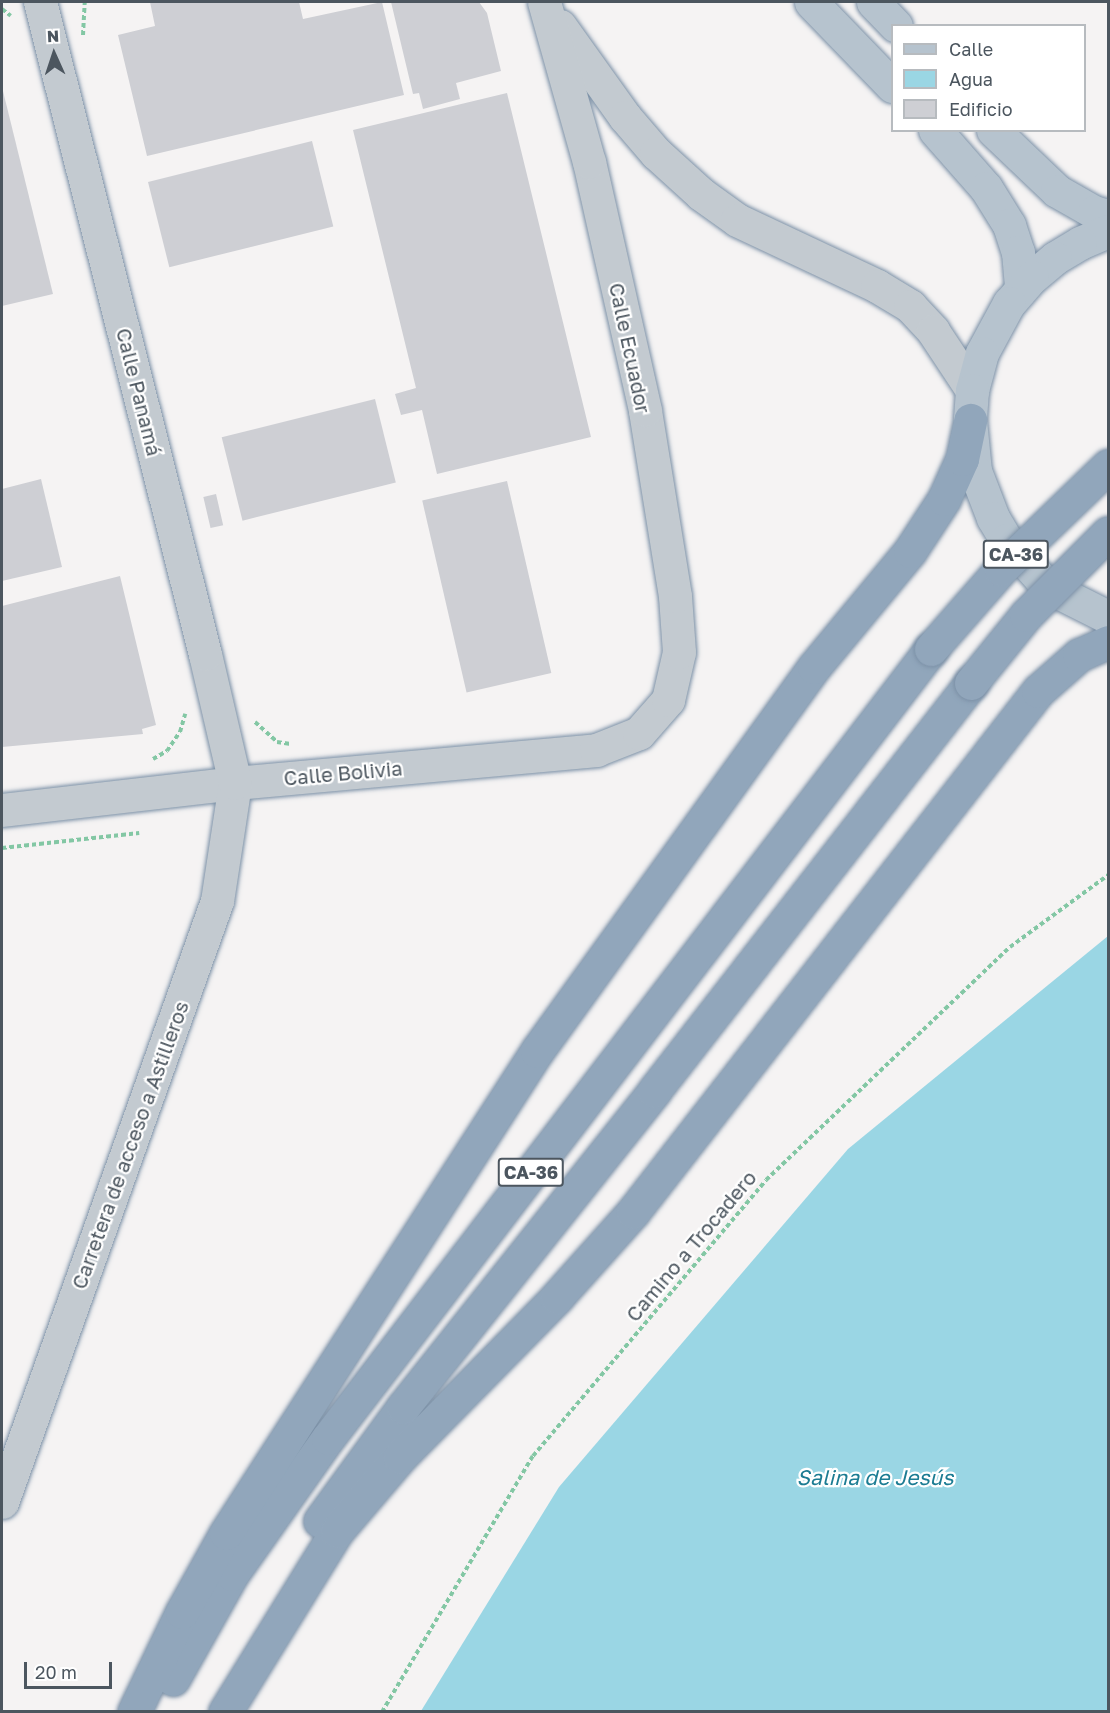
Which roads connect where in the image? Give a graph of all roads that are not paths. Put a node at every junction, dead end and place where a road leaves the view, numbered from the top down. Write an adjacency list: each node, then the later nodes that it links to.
1 (544, 2): 12 (street); 17 (street, Calle Ecuador)
2 (811, 2): 6 (main road)
3 (873, 2): 5 (main road)
4 (28, 10): 18 (street, Calle Panamá)
5 (894, 24)
6 (891, 85)
7 (937, 132): 11 (main road)
8 (995, 132): 9 (main road)
9 (1108, 216)
10 (1108, 231): 11 (main road)
11 (1021, 288): 12 (main road)
12 (971, 405): 15 (main road); 22 (highway)
13 (1108, 466): 23 (highway, CA-36, bridge)
14 (1108, 533): 24 (highway, CA-36, bridge)
15 (1108, 617)
16 (1108, 642): 25 (highway)
17 (669, 700): 18 (street, Calle Bolivia)
18 (235, 783): 19 (street, Calle Bolivia); 20 (street, Carretera de acceso a Astilleros)
19 (2, 810)
20 (13, 1435): 21 (street, Carretera de acceso a Astilleros)
21 (2, 1502)
22 (134, 1712)
23 (157, 1712)
24 (208, 1712)
25 (225, 1712)

